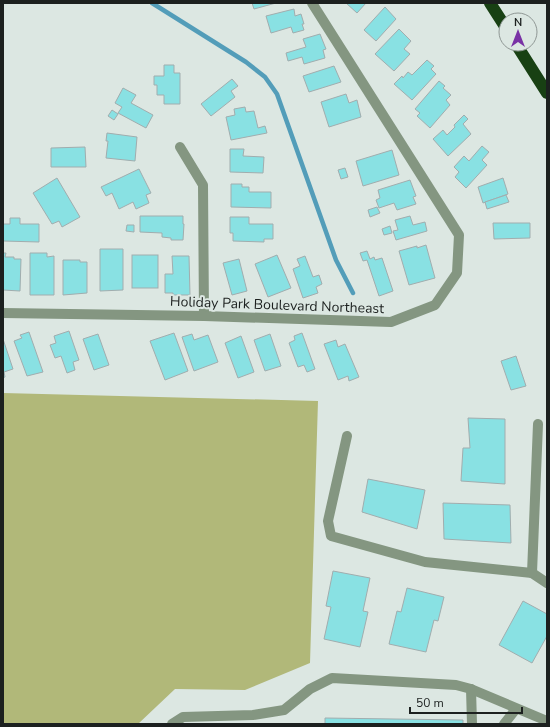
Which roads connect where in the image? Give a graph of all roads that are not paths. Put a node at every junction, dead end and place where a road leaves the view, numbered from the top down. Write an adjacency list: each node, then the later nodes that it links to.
1 (312, 3): 8 (street, Holiday Park Boulevard Northeast)
2 (490, 3): 3 (highway)
3 (498, 16)
4 (521, 52): 5 (highway)
5 (547, 93)
6 (180, 148): 8 (street)
7 (3, 314): 8 (street, Holiday Park Boulevard Northeast)
8 (204, 316)
9 (538, 424): 11 (street)
10 (347, 436): 11 (street)
11 (532, 573): 12 (street)
12 (547, 583)
13 (471, 689): 14 (street); 16 (street); 17 (street)
14 (516, 709): 15 (street); 18 (street)
15 (547, 721)
16 (172, 724)
17 (472, 724)
18 (504, 724)

